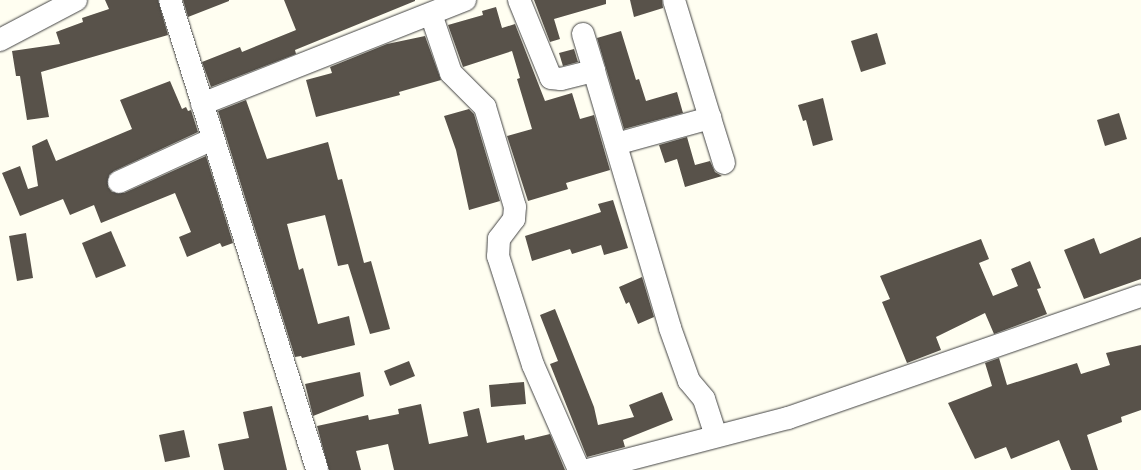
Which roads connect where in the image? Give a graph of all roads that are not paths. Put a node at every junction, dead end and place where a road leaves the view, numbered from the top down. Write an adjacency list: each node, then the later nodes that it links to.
1 (76, 0): 8 (street)
2 (170, 0): 10 (street)
3 (465, 0): 6 (street)
4 (519, 0): 9 (street)
5 (674, 0): 11 (street)
6 (431, 14): 10 (street); 19 (street)
7 (583, 34): 9 (street)
8 (0, 40)
9 (594, 71): 13 (street)
10 (202, 104): 12 (street)
11 (710, 118): 13 (street); 14 (street)
12 (213, 139): 15 (street); 18 (street)
13 (616, 144): 17 (street)
14 (724, 163)
15 (119, 182)
16 (1141, 296): 17 (street)
17 (716, 436): 20 (street)
18 (317, 470)
19 (579, 470)
20 (588, 470)

